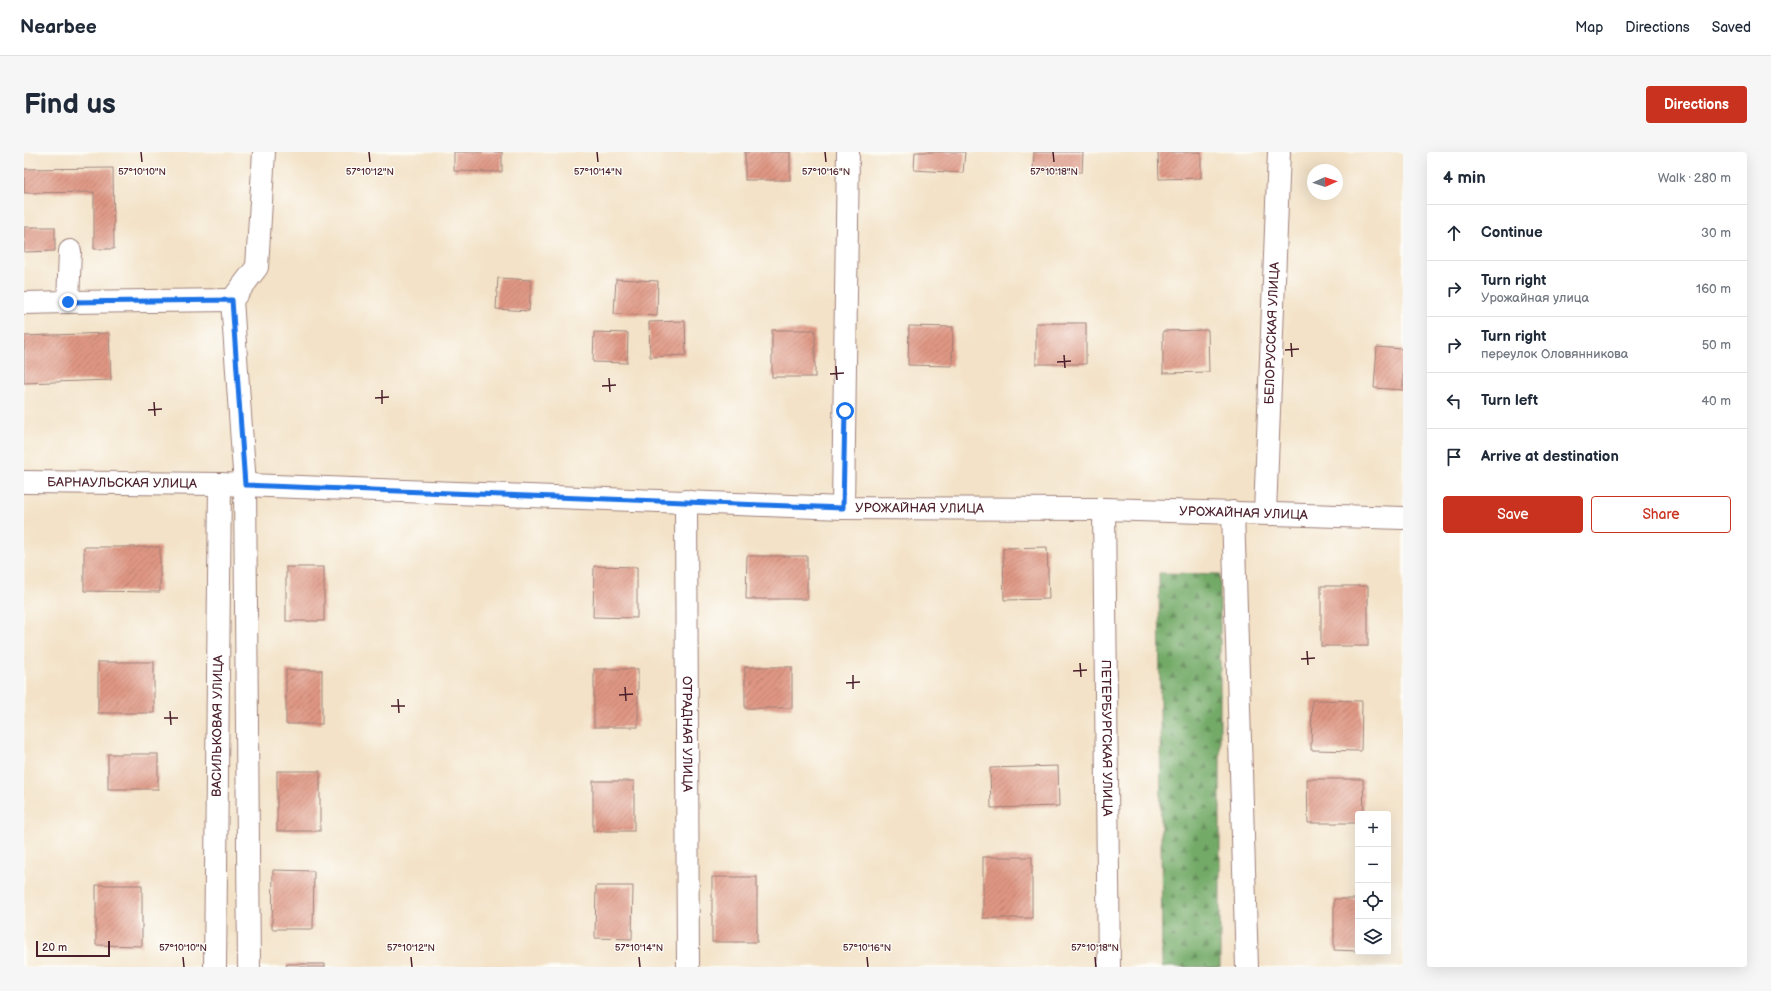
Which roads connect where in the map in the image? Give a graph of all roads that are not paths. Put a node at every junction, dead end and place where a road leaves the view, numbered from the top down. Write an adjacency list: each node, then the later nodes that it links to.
1 (264, 152): 5 (street)
2 (848, 152): 12 (street)
3 (1279, 152): 15 (street, БЕЛОРУССКАЯ УЛИЦА)
4 (70, 251): 6 (street)
5 (232, 300): 6 (street); 10 (street)
6 (68, 302): 7 (street)
7 (24, 303)
8 (24, 482): 9 (street, БАРНАУЛЬСКАЯ УЛИЦА)
9 (220, 484): 10 (street, УРОЖАЙНАЯ УЛИЦА); 17 (street, ВАСИЛЬКОВАЯ УЛИЦА)
10 (245, 485): 11 (street, УРОЖАЙНАЯ УЛИЦА); 18 (street)
11 (686, 501): 12 (street, УРОЖАЙНАЯ УЛИЦА); 19 (street, ОТРАДНАЯ УЛИЦА)
12 (843, 508): 13 (street, УРОЖАЙНАЯ УЛИЦА)
13 (1104, 509): 14 (street, УРОЖАЙНАЯ УЛИЦА); 20 (street, ПЕТЕРБУРГСКАЯ УЛИЦА)
14 (1233, 512): 15 (street, УРОЖАЙНАЯ УЛИЦА); 21 (street)
15 (1265, 513): 16 (street, УРОЖАЙНАЯ УЛИЦА)
16 (1403, 518)
17 (215, 967)
18 (249, 967)
19 (688, 967)
20 (1108, 967)
21 (1247, 967)

